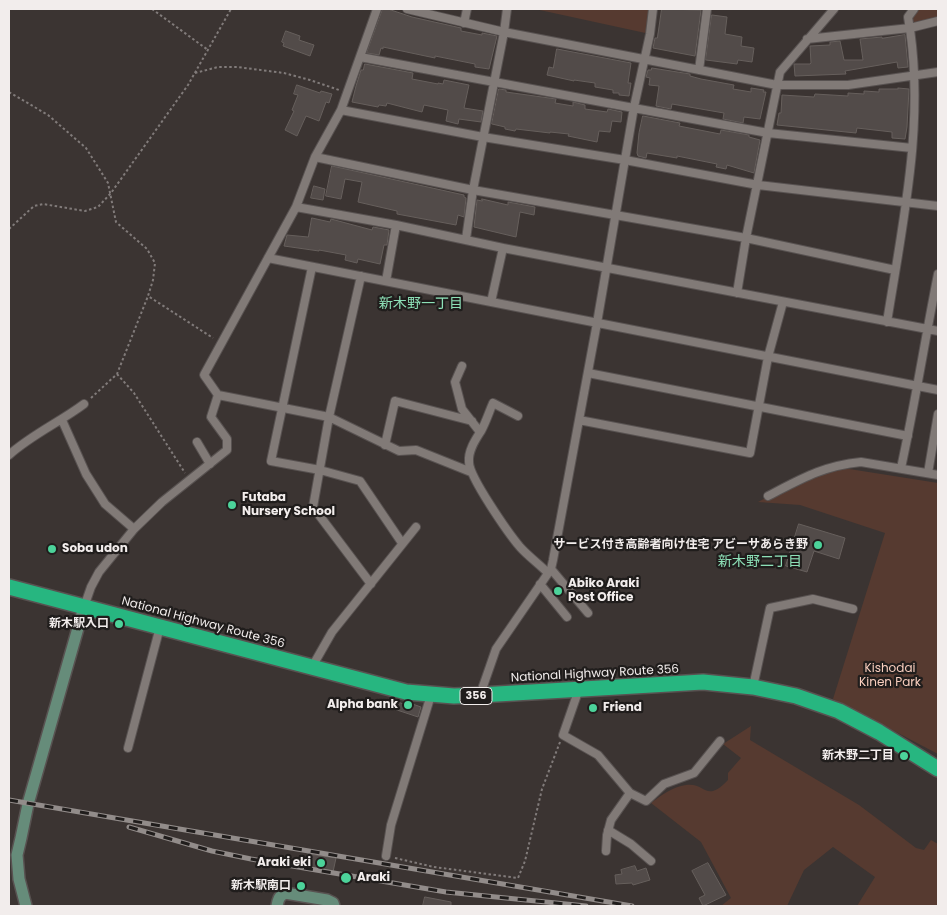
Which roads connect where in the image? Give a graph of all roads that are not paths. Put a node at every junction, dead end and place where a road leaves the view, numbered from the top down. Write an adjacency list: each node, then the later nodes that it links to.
1 (377, 9): 14 (street)
2 (406, 9): 10 (street)
3 (467, 9): 10 (street)
4 (507, 9): 12 (street)
5 (653, 9): 15 (street)
6 (707, 9): 16 (street)
7 (834, 9): 13 (street)
8 (914, 9): 11 (street)
9 (938, 21): 11 (street)
10 (464, 23): 12 (street)
11 (910, 28): 13 (street); 18 (street)
12 (504, 32): 15 (street); 19 (street)
13 (807, 39): 20 (street)
14 (360, 57): 19 (street); 22 (street)
15 (644, 58): 16 (street); 21 (street)
16 (699, 70): 20 (street)
17 (938, 72): 18 (street)
18 (914, 76): 20 (street); 25 (street)
19 (494, 83): 21 (street); 24 (street)
20 (777, 85): 23 (street)
21 (634, 107): 23 (street); 27 (street)
22 (341, 110): 24 (street); 26 (street)
23 (768, 133): 25 (street); 28 (street)
24 (483, 137): 27 (street); 29 (street)
25 (912, 148): 30 (street)
26 (316, 157): 29 (street); 32 (street)
27 (625, 160): 28 (street); 33 (street)
28 (758, 185): 30 (street); 35 (street)
29 (472, 190): 33 (street); 36 (street)
30 (907, 203): 31 (street); 41 (street)
31 (938, 206)
32 (296, 207): 34 (street); 38 (street)
33 (615, 214): 35 (street); 40 (street)
34 (396, 225): 36 (street); 44 (street)
35 (746, 238): 41 (street); 45 (street)
36 (466, 239): 37 (street)
37 (503, 248): 40 (street); 46 (street)
38 (268, 258): 39 (street); 57 (street)
39 (312, 267): 43 (street); 60 (street)
40 (607, 267): 45 (street); 49 (street)
41 (895, 270): 48 (street)
42 (938, 274): 50 (street)
43 (361, 276): 44 (street); 63 (street)
44 (386, 281): 46 (street)
45 (737, 293): 47 (street)
46 (491, 302): 49 (street)
47 (783, 302): 48 (street); 52 (street)
48 (887, 322): 50 (street)
49 (597, 323): 52 (street); 54 (street)
50 (927, 329): 51 (street); 55 (street)
51 (938, 331)
52 (768, 357): 55 (street); 59 (street)
53 (462, 366): 66 (street)
54 (588, 373): 59 (street); 65 (street)
55 (919, 386): 56 (street); 68 (street)
56 (938, 390)
57 (218, 395): 60 (street); 72 (street)
58 (84, 404): 64 (street)
59 (759, 406): 65 (street); 68 (street)
60 (281, 408): 63 (street); 74 (street)
61 (938, 414): 76 (street)
62 (518, 416): 67 (street)
63 (330, 417): 70 (street); 74 (street)
64 (62, 420): 71 (street); 80 (street)
65 (579, 420): 82 (street)
66 (472, 421): 67 (street); 70 (street)
67 (480, 432): 75 (street)
68 (908, 436): 73 (street)
69 (197, 442): 72 (street)
70 (385, 445): 75 (street)
71 (9, 455)
72 (210, 464): 80 (street)
73 (901, 468): 76 (street); 78 (street)
74 (320, 470): 81 (street); 83 (street)
75 (470, 472): 82 (street)
76 (928, 473): 77 (street)
77 (938, 475)
78 (768, 496)
79 (416, 527): 81 (street)
80 (134, 529): 86 (street)
81 (402, 544): 83 (street)
82 (550, 571): 84 (street); 88 (street)
83 (371, 584): 91 (street)
84 (540, 584): 89 (street); 95 (street)
85 (9, 587): 86 (highway, National Highway Route 356 / 356)
86 (84, 607): 90 (highway, National Highway Route 356 / 356); 104 (street)
87 (853, 609): 92 (street)
88 (588, 613)
89 (567, 617)
90 (160, 627): 91 (highway, National Highway Route 356 / 356); 97 (street)
91 (312, 668): 94 (highway, National Highway Route 356 / 356)
92 (753, 687): 93 (highway, National Highway Route 356 / 356); 98 (highway, National Highway Route 356 / 356)
93 (579, 689): 95 (highway, National Highway Route 356 / 356); 99 (street)
94 (430, 695): 95 (highway, National Highway Route 356 / 356); 102 (street)
95 (480, 696)
96 (720, 741): 99 (street)
97 (128, 748)
98 (938, 769)
99 (630, 793): 100 (street)
100 (608, 830): 101 (street); 103 (street)
101 (606, 851)
102 (386, 856)
103 (651, 861)
104 (26, 906)
105 (277, 906): 106 (street)
106 (334, 906)

